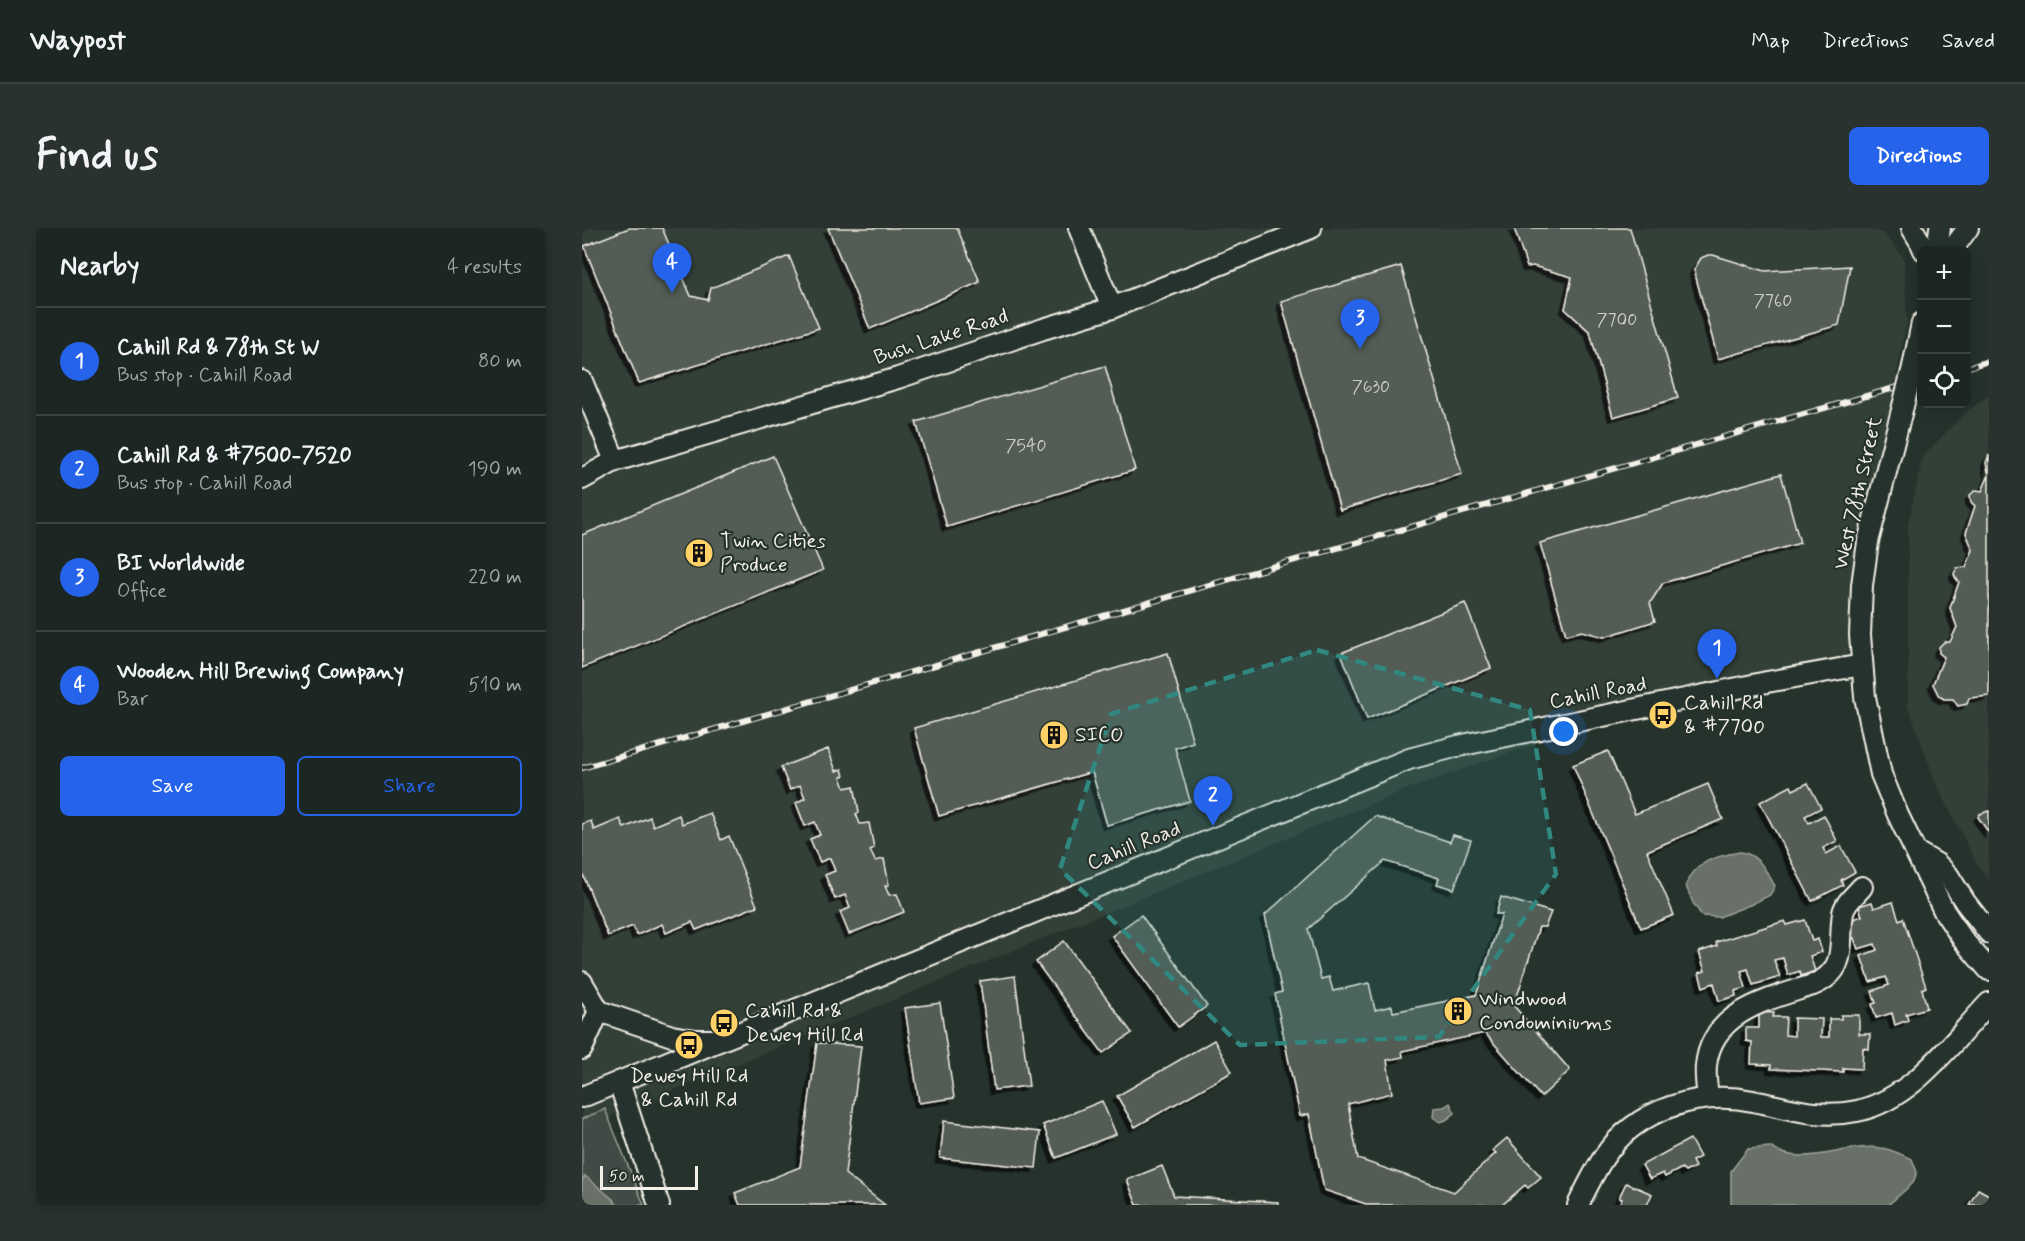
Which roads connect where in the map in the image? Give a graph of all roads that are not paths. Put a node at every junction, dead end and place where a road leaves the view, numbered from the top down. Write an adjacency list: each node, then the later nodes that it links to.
1 (1079, 228): 9 (street)
2 (1311, 228): 9 (street, Bush Lake Road)
3 (1912, 228): 6 (street)
4 (1940, 228): 7 (street)
5 (1968, 228): 8 (street)
6 (1922, 246)
7 (1938, 246)
8 (1955, 246)
9 (1112, 308): 12 (street, Bush Lake Road)
10 (1917, 344): 14 (street, West 78th Street, bridge)
11 (582, 381): 12 (street)
12 (615, 461): 13 (street, Bush Lake Road)
13 (582, 479)
14 (1862, 664): 15 (street, West 78th Street); 22 (street, Cahill Road)
15 (1918, 853): 17 (street); 18 (street, West 78th Street)
16 (1862, 887): 26 (street)
17 (1989, 933)
18 (1989, 970)
19 (582, 982): 21 (street)
20 (1989, 1003): 26 (street)
21 (600, 1011): 22 (street); 23 (street)
22 (723, 1041): 24 (street, Cahill Road)
23 (582, 1049)
24 (619, 1082): 25 (street, Cahill Road); 27 (street)
25 (582, 1097)
26 (1708, 1098): 28 (street)
27 (659, 1205)
28 (1578, 1205)

